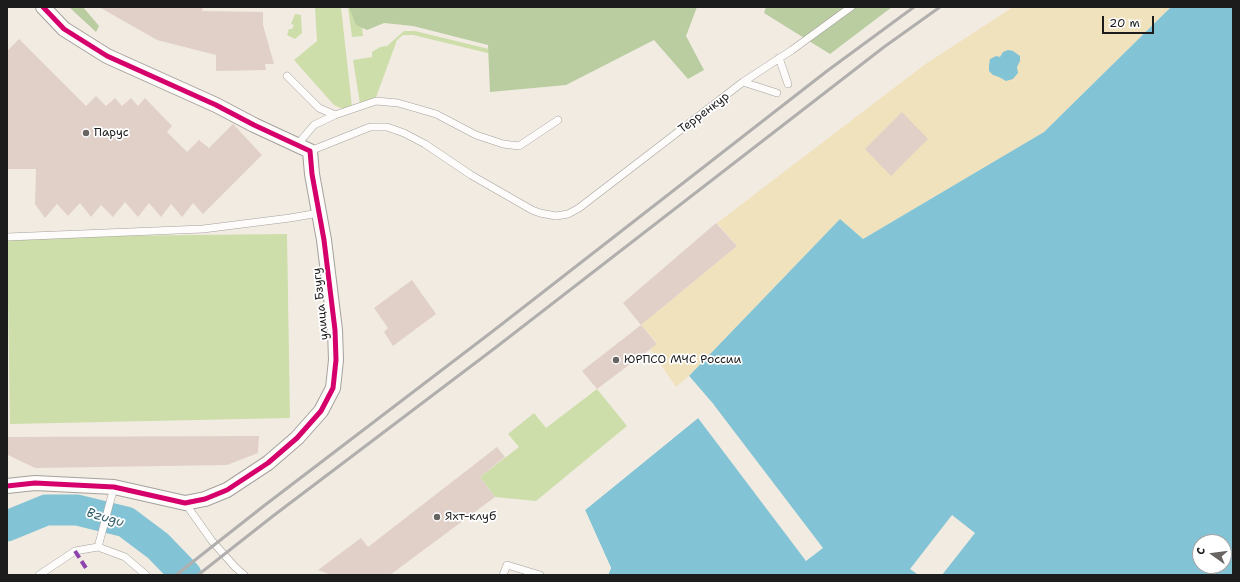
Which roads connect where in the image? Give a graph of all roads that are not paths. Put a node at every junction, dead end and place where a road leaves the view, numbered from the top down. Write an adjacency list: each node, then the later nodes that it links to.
1 (43, 7): 10 (street)
2 (851, 7): 3 (lane, Терренкур)
3 (779, 58): 5 (lane, Терренкур); 6 (lane)
4 (287, 76): 8 (lane)
5 (743, 82): 7 (lane); 11 (lane, Терренкур)
6 (788, 84)
7 (778, 93)
8 (335, 115): 9 (lane); 10 (lane)
9 (558, 120)
10 (297, 145): 11 (street)
11 (310, 151): 12 (street, улица Бзугу)
12 (319, 213): 13 (lane); 16 (street, улица Бзугу)
13 (7, 237)
14 (7, 486): 15 (street, улица Бзугу)
15 (113, 493): 16 (street, улица Бзугу); 17 (lane)
16 (185, 503): 20 (lane)
17 (98, 547): 18 (lane); 19 (lane)
18 (39, 575)
19 (146, 575)
20 (244, 575)
21 (503, 575): 22 (lane)
22 (540, 575)

